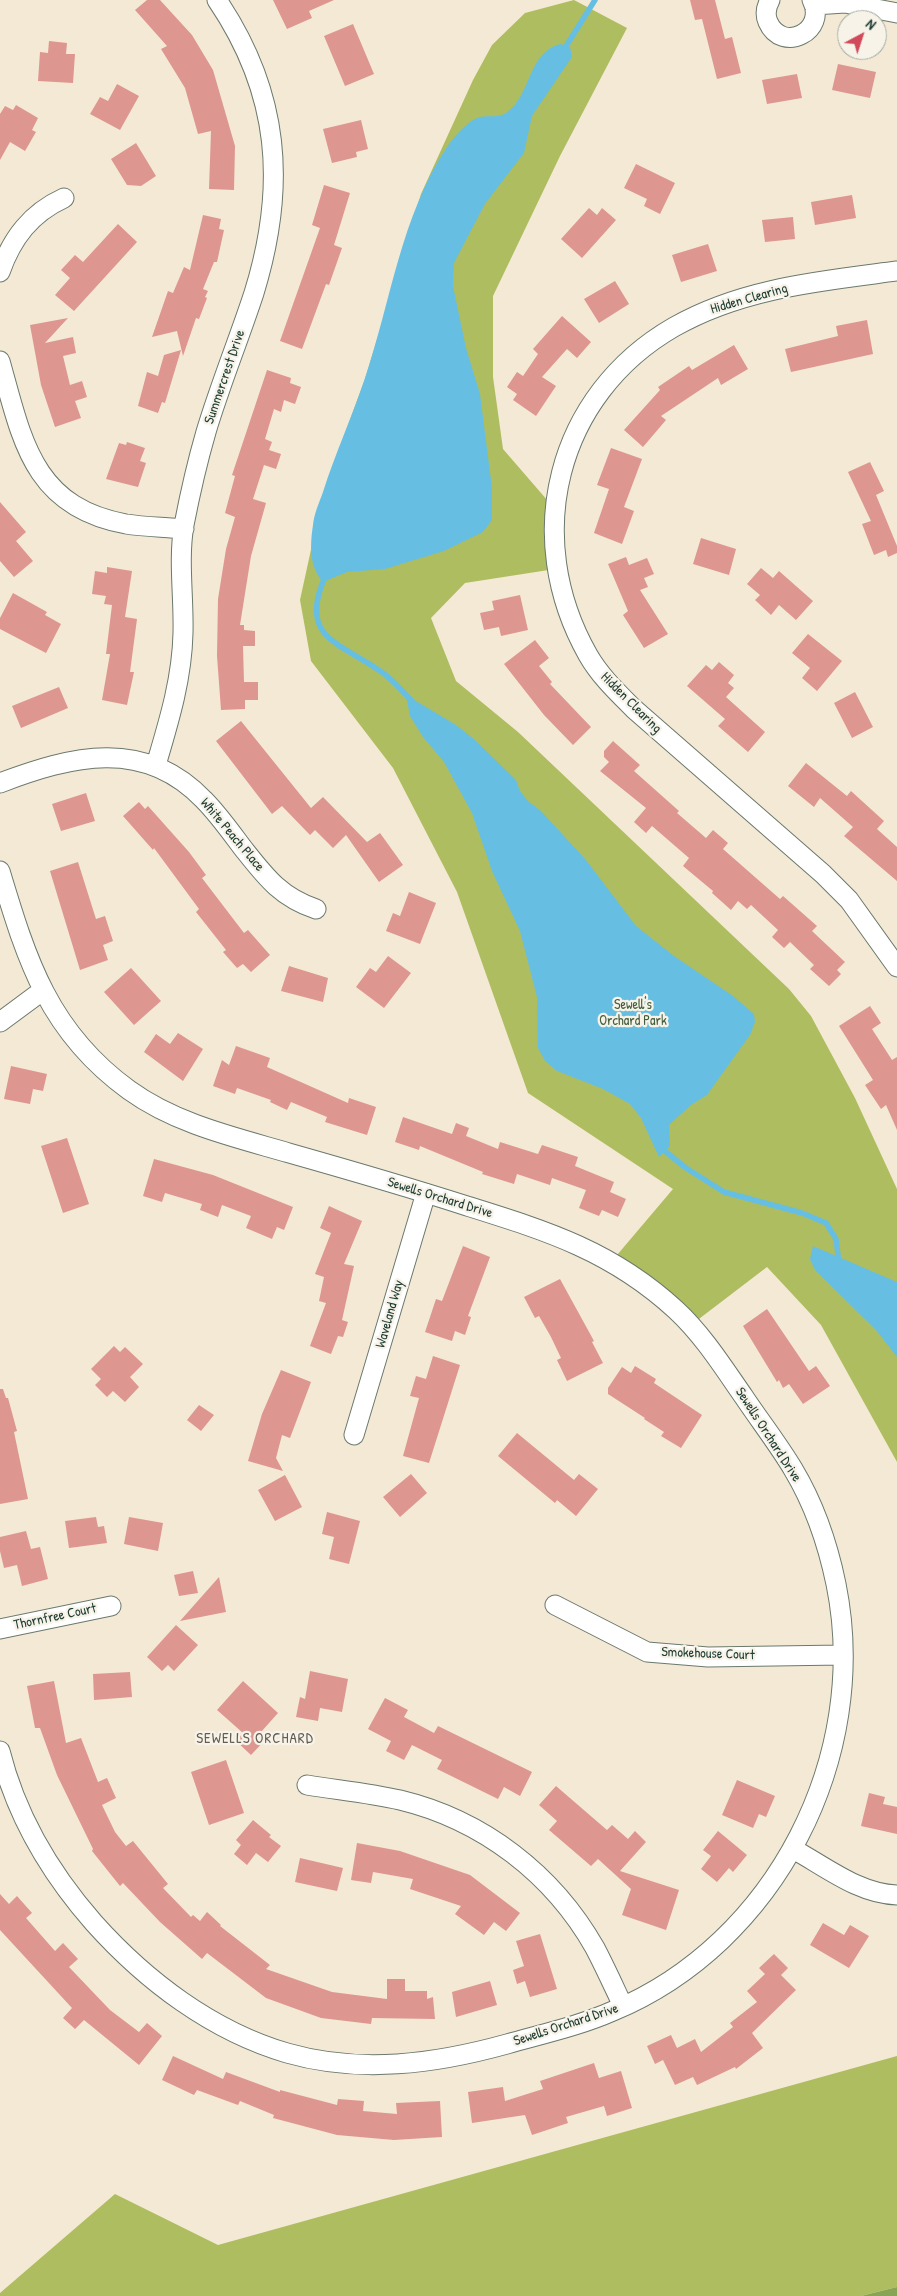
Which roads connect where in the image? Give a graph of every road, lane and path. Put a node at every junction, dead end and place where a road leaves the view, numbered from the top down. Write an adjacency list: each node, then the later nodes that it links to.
1 (217, 0): 9 (street, Summercrest Drive)
2 (770, 0): 3 (street)
3 (813, 2): 4 (street)
4 (897, 13)
5 (64, 198): 7 (street)
6 (897, 271): 14 (street, Hidden Clearing)
7 (0, 272)
8 (0, 361): 9 (street)
9 (184, 529): 10 (street, Summercrest Drive)
10 (156, 765): 11 (street, White Peach Place); 13 (street, White Peach Place)
11 (0, 783)
12 (0, 871): 15 (street, Sewells Orchard Drive)
13 (316, 909)
14 (897, 966)
15 (42, 991): 16 (street); 17 (street, Sewells Orchard Drive)
16 (0, 1022)
17 (426, 1193): 18 (street, Waveland Way); 22 (street, Sewells Orchard Drive)
18 (354, 1435)
19 (555, 1605): 22 (street, Smokehouse Court)
20 (111, 1606): 21 (street, Thornfree Court)
21 (0, 1629)
22 (842, 1655): 25 (street, Sewells Orchard Drive)
23 (0, 1751): 27 (street, Sewells Orchard Drive)
24 (307, 1785): 27 (street)
25 (794, 1849): 26 (street); 27 (street, Sewells Orchard Drive)
26 (897, 1895)
27 (623, 2006)

